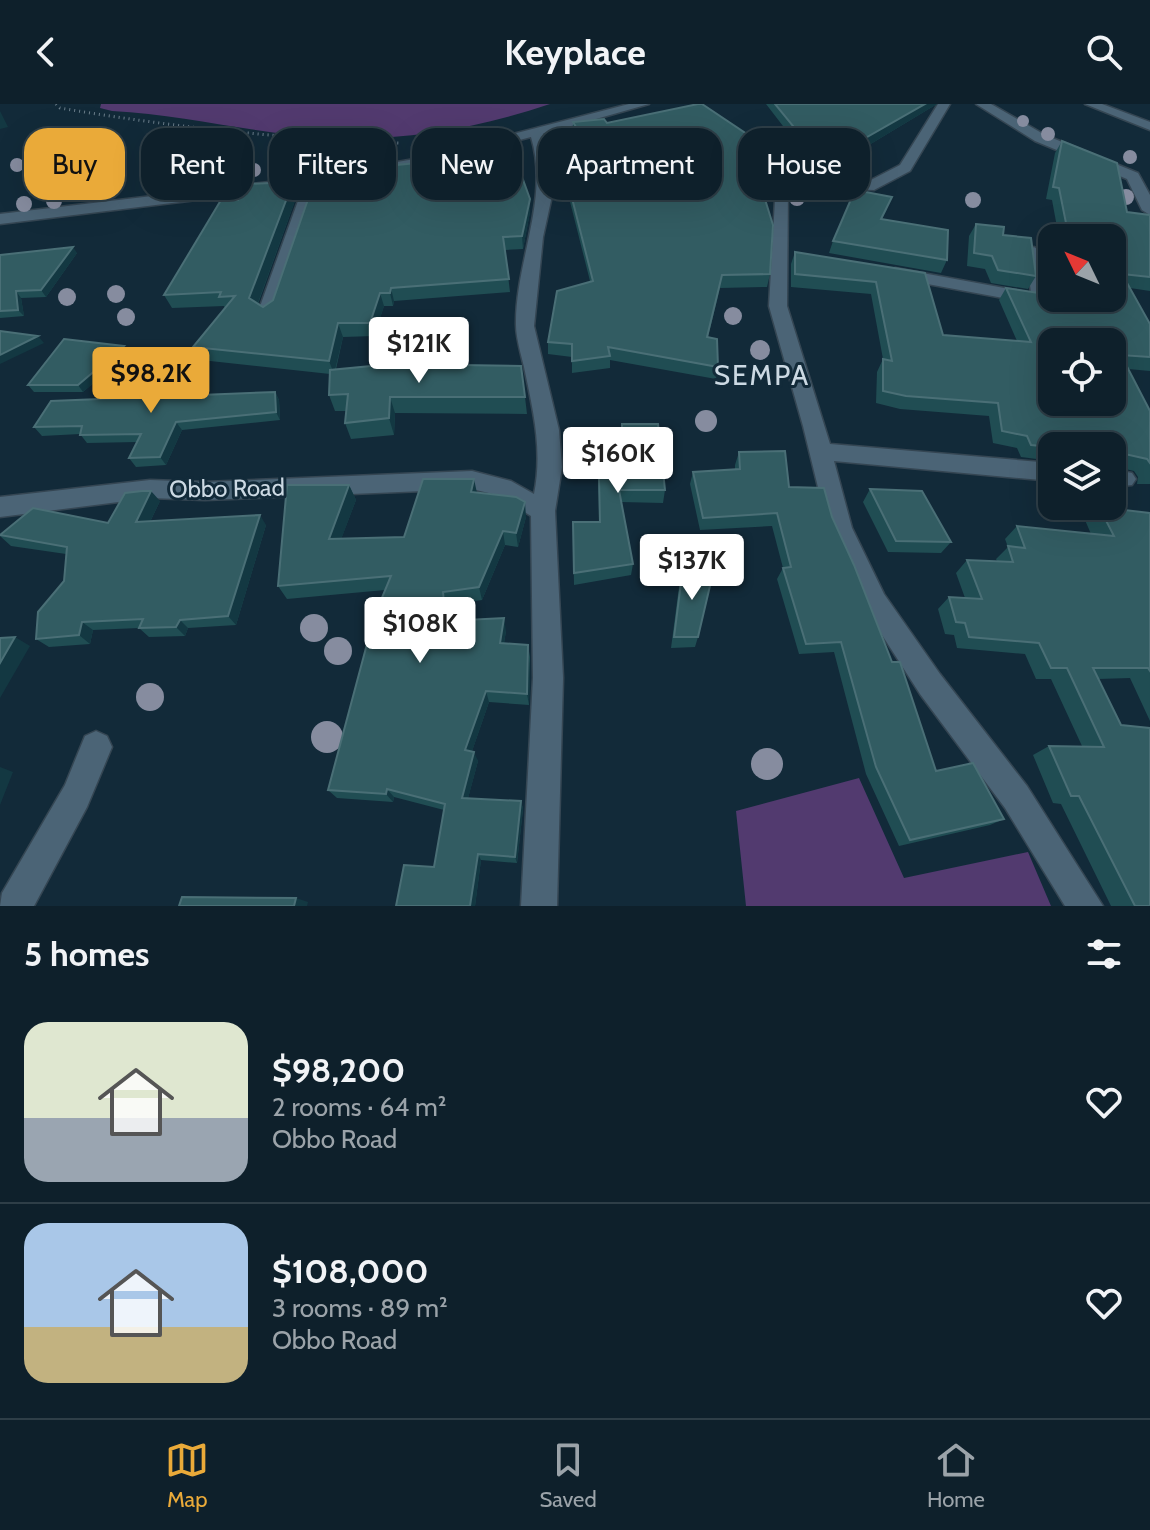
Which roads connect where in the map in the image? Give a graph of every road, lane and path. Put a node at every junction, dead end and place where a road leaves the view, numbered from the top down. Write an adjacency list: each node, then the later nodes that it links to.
1 (56, 104): 8 (path)
2 (643, 104): 7 (street)
3 (944, 104): 17 (street)
4 (982, 104): 12 (street)
5 (1091, 104): 6 (street)
6 (1150, 126)
7 (536, 132): 9 (street); 20 (street)
8 (408, 144)
9 (396, 166)
10 (269, 186): 13 (street)
11 (305, 200): 16 (street)
12 (1150, 210)
13 (0, 219)
14 (1034, 252): 15 (street)
15 (875, 268)
16 (267, 312)
17 (820, 451): 18 (street); 24 (street)
18 (1038, 471)
19 (0, 507): 20 (street, Obbo Road)
20 (543, 511): 23 (street)
21 (96, 747): 22 (street)
22 (15, 906)
23 (539, 906)
24 (1085, 906)

